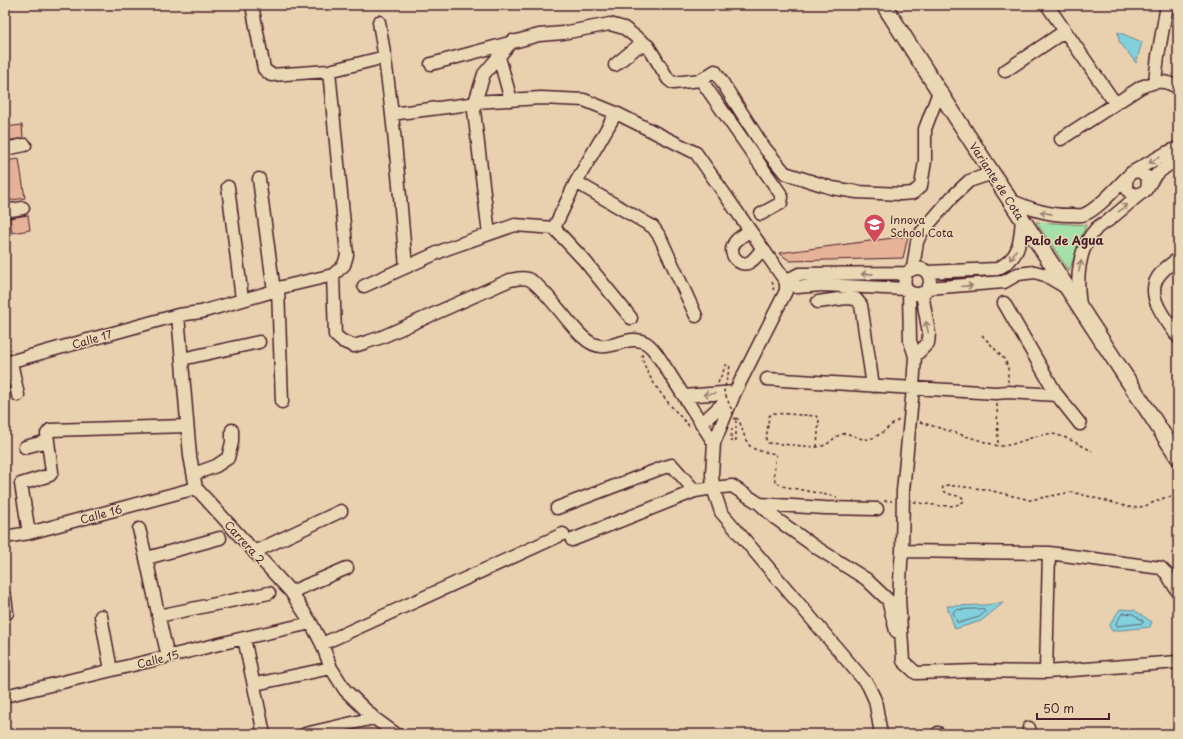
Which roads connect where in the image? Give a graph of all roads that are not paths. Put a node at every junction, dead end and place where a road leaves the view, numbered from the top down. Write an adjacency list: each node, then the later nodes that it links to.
1 (252, 5): 13 (street)
2 (884, 5): 18 (main road, Variante de Cota)
3 (1047, 5): 6 (street)
4 (1167, 5): 16 (street)
5 (379, 22): 9 (street)
6 (1065, 31): 14 (street); 21 (street)
7 (512, 41): 8 (street); 10 (street); 11 (street)
8 (648, 46): 12 (street); 15 (street)
9 (385, 57): 13 (street); 23 (street)
10 (499, 57): 19 (street); 20 (street)
11 (431, 64)
12 (615, 66)
13 (329, 71): 50 (street)
14 (1004, 71)
15 (701, 80): 18 (street); 39 (street)
16 (1155, 81): 17 (street); 21 (street)
17 (1178, 88)
18 (939, 92): 29 (main road, Variante de Cota)
19 (511, 100): 20 (street); 22 (street)
20 (475, 102): 23 (street); 45 (street)
21 (1115, 103): 24 (street)
22 (616, 113): 32 (street); 44 (street)
23 (392, 115): 48 (street)
24 (1061, 139)
25 (25, 145): 27 (street)
26 (1178, 148): 30 (street, one-way to 30)
27 (5, 149)
28 (1178, 160): 33 (street)
29 (993, 173): 36 (main road, Variante de Cota); 49 (street)
30 (1129, 175): 33 (street); 35 (street); 40 (street)
31 (259, 179): 54 (street)
32 (576, 182): 42 (street); 62 (street)
33 (1148, 186): 35 (street)
34 (228, 187): 57 (street)
35 (1140, 194): 43 (street, one-way to 35)
36 (1010, 200): 40 (street, one-way to 36); 41 (main road, Variante de Cota)
37 (23, 208): 38 (street)
38 (5, 211)
39 (761, 214)
40 (1085, 215): 43 (street)
41 (1022, 218): 49 (street, one-way to 49); 53 (main road, Variante de Cota)
42 (554, 228): 45 (street); 63 (street)
43 (1096, 229): 60 (street, one-way to 43)
44 (749, 231): 46 (street); 46 (street)
45 (489, 234): 48 (street)
46 (762, 249): 52 (street)
47 (1178, 259): 64 (street)
48 (406, 267): 51 (street)
49 (917, 270): 52 (street, one-way to 52); 55 (street); 56 (street)
50 (333, 275): 54 (street, Calle 17); 75 (street)
51 (364, 286)
52 (781, 286): 55 (street); 72 (street)
53 (1068, 288): 56 (street, one-way to 53); 60 (main road, Variante de Cota)
54 (276, 289): 57 (street, Calle 17); 76 (street)
55 (908, 290): 56 (street); 66 (street)
56 (925, 291): 66 (street, one-way to 56)
57 (242, 299): 61 (street, Calle 17)
58 (818, 302): 70 (street)
59 (1004, 303): 74 (street)
60 (1080, 305): 84 (main road, Variante de Cota)
61 (178, 315): 67 (street); 68 (street, Calle 17)
62 (696, 316)
63 (631, 318)
64 (1178, 337)
65 (259, 342): 67 (street)
66 (915, 356): 71 (street)
67 (182, 359): 78 (street)
68 (8, 363): 73 (street)
69 (767, 378): 70 (street)
70 (873, 386): 71 (street)
71 (913, 388): 74 (street); 97 (street)
72 (732, 389): 75 (street, one-way to 75); 79 (street); 82 (street)
73 (18, 395)
74 (1057, 395): 77 (street)
75 (684, 396): 79 (street)
76 (282, 402)
77 (1080, 424)
78 (187, 426): 81 (street); 85 (street)
79 (697, 426): 82 (street)
80 (232, 430): 85 (street)
81 (48, 441): 83 (street); 94 (street)
82 (714, 443): 87 (street)
83 (25, 447)
84 (1178, 457)
85 (194, 474): 86 (street)
86 (196, 488): 94 (street, Calle 16); 98 (street, Carrera 2)
87 (713, 488): 88 (street); 89 (street); 124 (street)
88 (695, 492): 91 (street); 111 (street)
89 (760, 504): 90 (street); 113 (street)
90 (879, 505)
91 (557, 508)
92 (341, 511): 98 (street)
93 (139, 529): 100 (street)
94 (29, 533): 95 (street, Calle 16)
95 (5, 537)
96 (220, 538): 100 (street)
97 (902, 551): 99 (street); 113 (street)
98 (254, 552): 102 (street, Carrera 2)
99 (1049, 553): 103 (street); 117 (street)
100 (147, 558): 108 (street)
101 (347, 568): 102 (street)
102 (291, 592): 109 (street, Carrera 2)
103 (1178, 592)
104 (269, 593): 108 (street)
105 (5, 597): 106 (street)
106 (7, 613)
107 (101, 616): 116 (street)
108 (158, 616): 112 (street)
109 (311, 623): 110 (street, Calle 15); 111 (street, Carrera 2)
110 (244, 638): 112 (street, Calle 15); 121 (street)
111 (322, 644): 115 (street, Carrera 2)
112 (168, 656): 116 (street, Calle 15)
113 (903, 661): 117 (street)
114 (1178, 662): 117 (street)
115 (331, 668): 118 (street); 120 (street, Carrera 2)
116 (111, 670): 119 (street, Calle 15)
117 (1046, 672)
118 (260, 683)
119 (5, 696)
120 (374, 718): 122 (street); 123 (street, Carrera 2)
121 (264, 734)
122 (304, 734)
123 (396, 734)
124 (881, 734)

